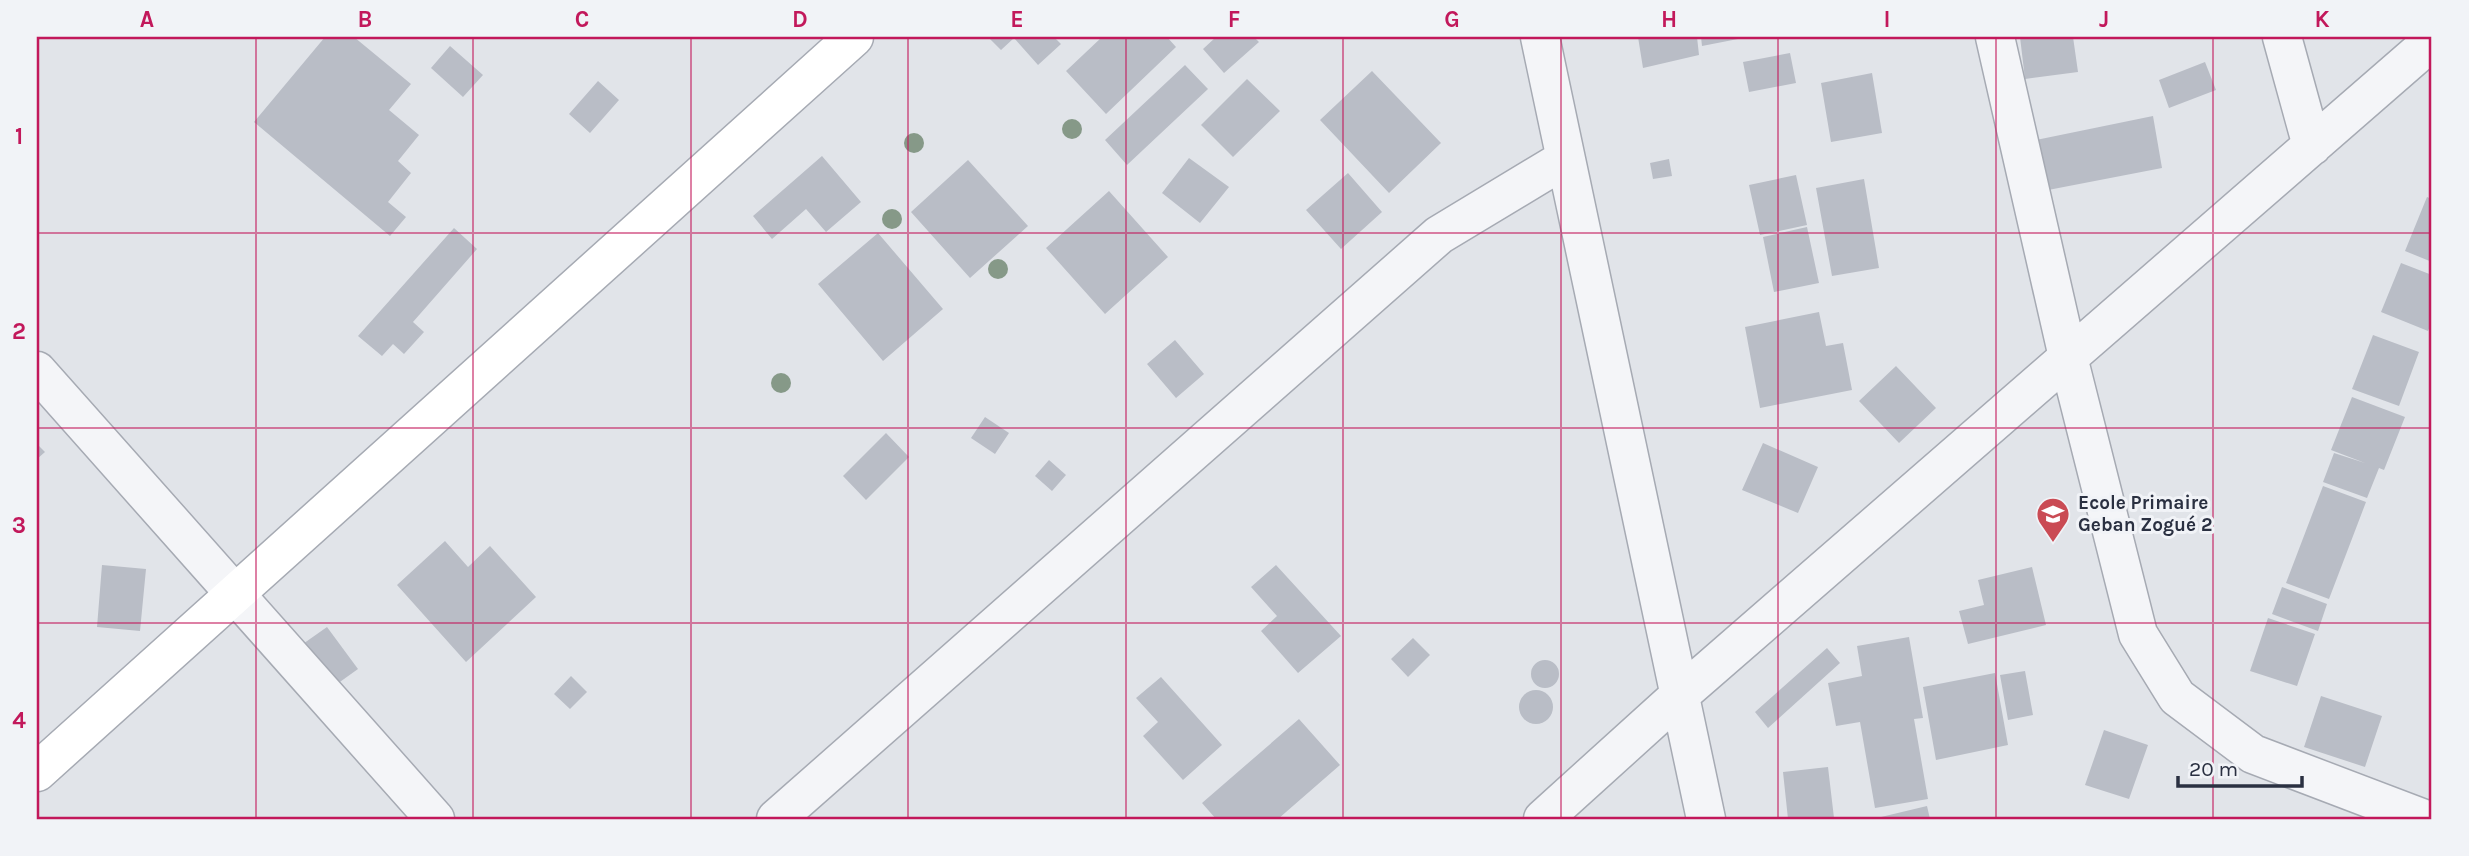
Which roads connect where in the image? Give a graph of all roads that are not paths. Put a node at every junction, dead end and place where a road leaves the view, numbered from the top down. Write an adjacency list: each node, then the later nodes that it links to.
1 (854, 37): 10 (street)
2 (1540, 37): 7 (street)
3 (1995, 37): 8 (street)
4 (2281, 37): 6 (street)
5 (2432, 41): 6 (street)
6 (2312, 146): 8 (street)
7 (1565, 159): 11 (street); 14 (street)
8 (2068, 357): 11 (street); 17 (street)
9 (37, 371): 10 (street)
10 (235, 594): 12 (street); 13 (street)
11 (1679, 695): 15 (street); 16 (street)
12 (37, 772)
13 (435, 819)
14 (776, 819)
15 (1543, 819)
16 (1706, 819)
17 (2424, 819)

